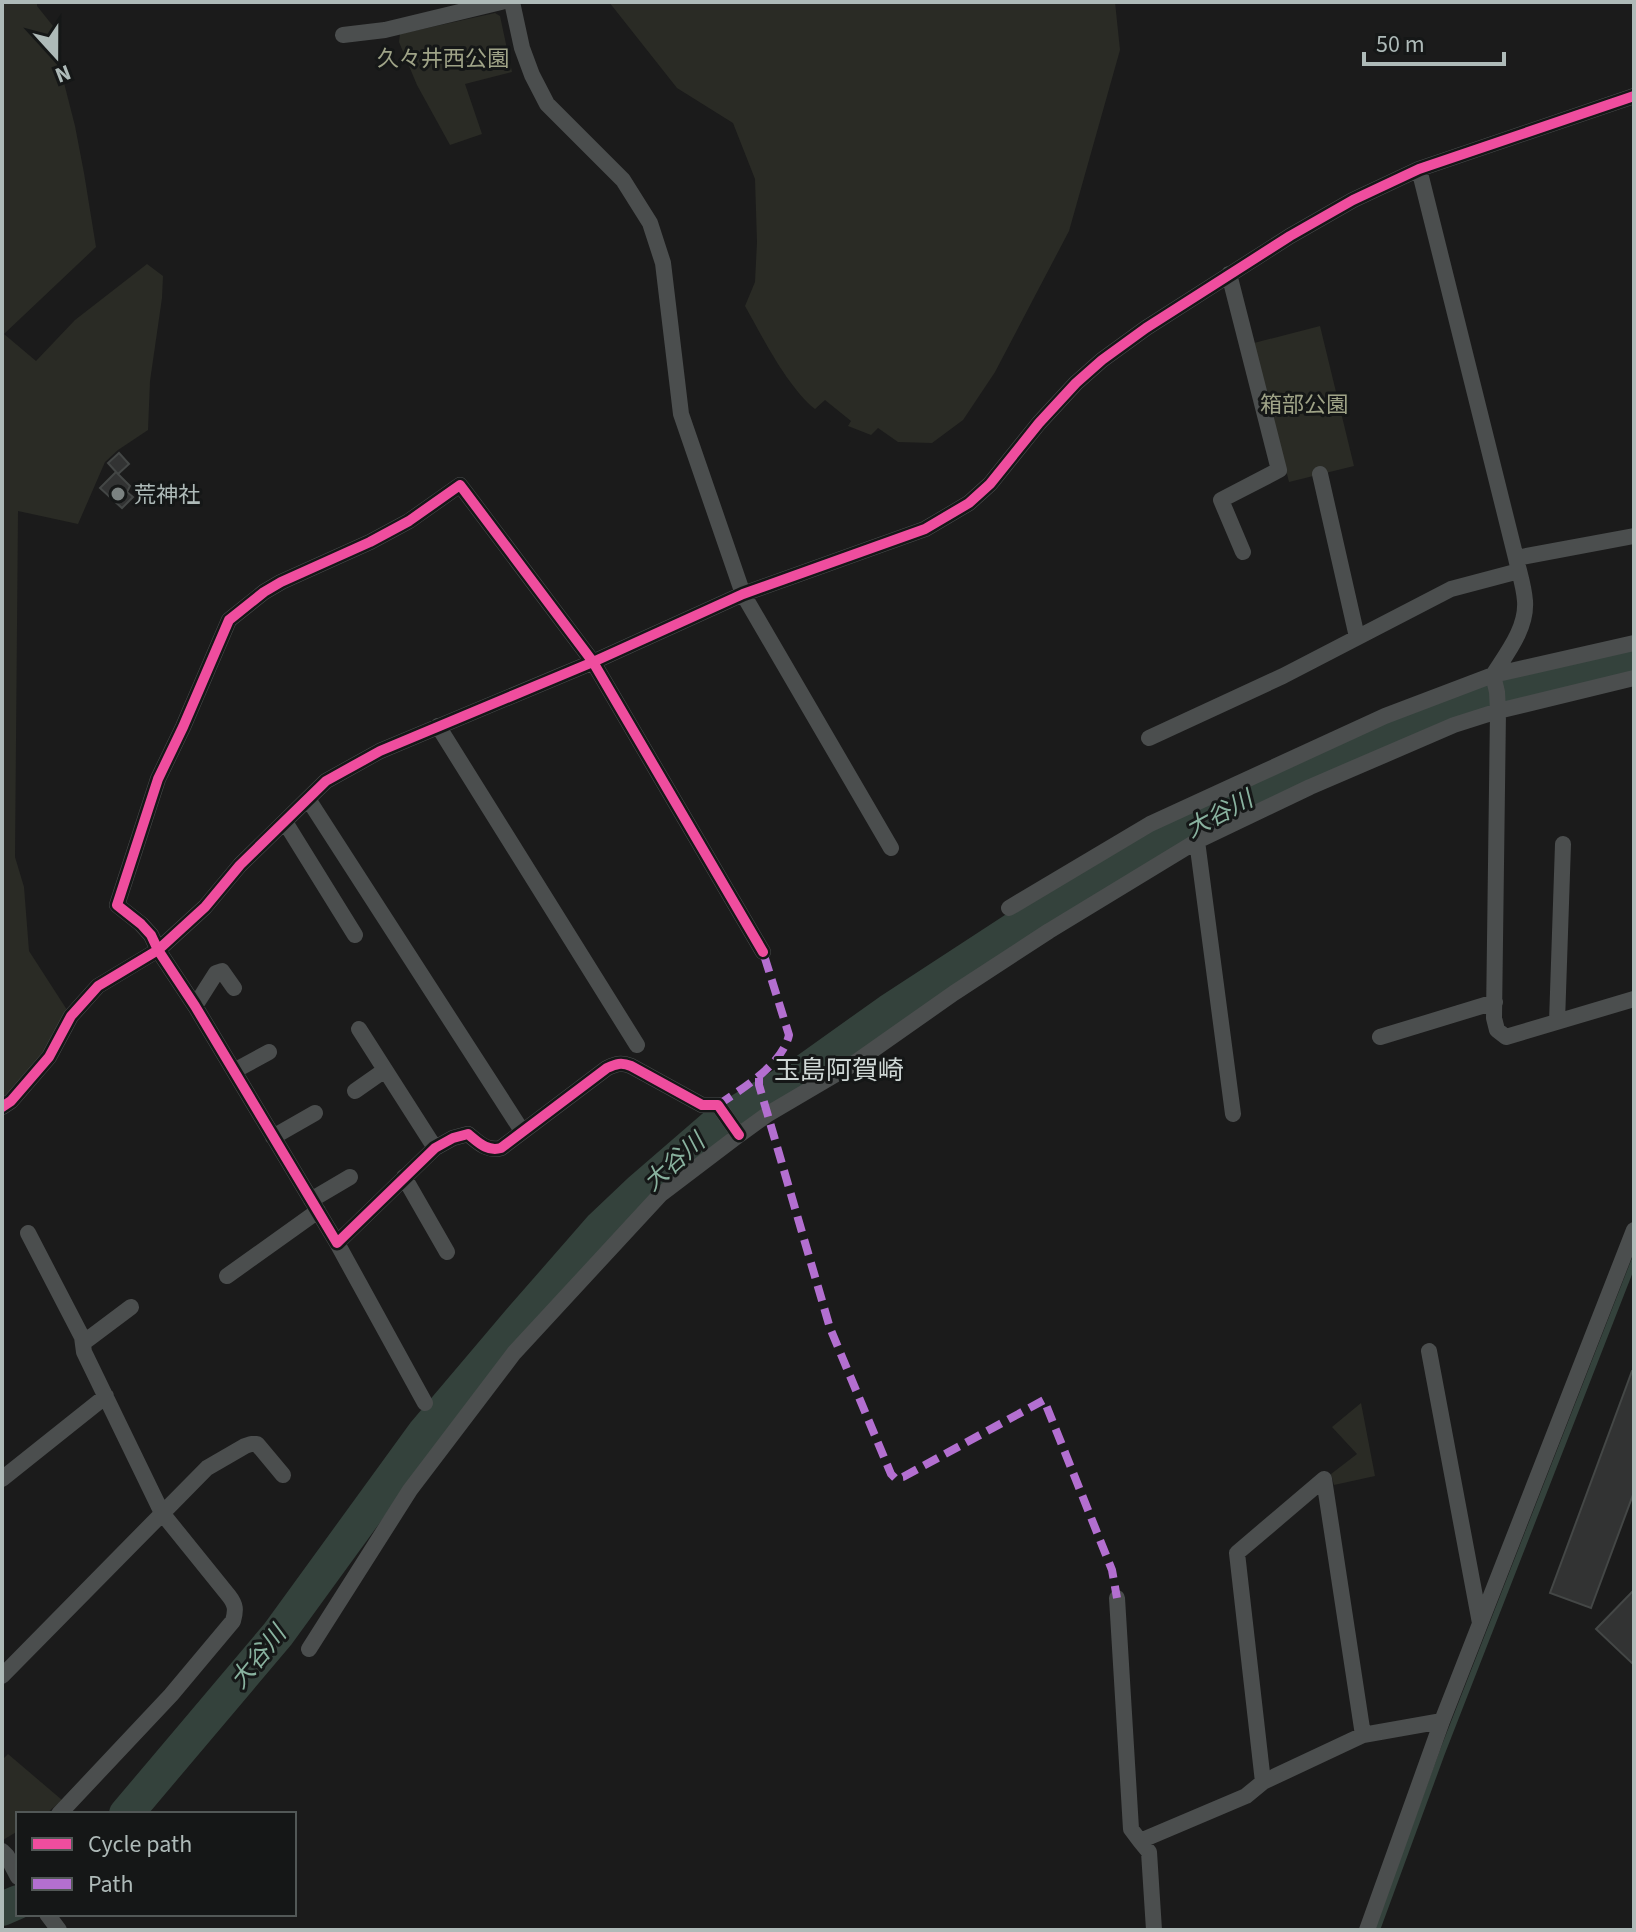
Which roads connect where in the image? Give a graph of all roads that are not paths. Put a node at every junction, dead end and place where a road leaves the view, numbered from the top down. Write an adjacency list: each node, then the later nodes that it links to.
1 (501, 2): 3 (street)
2 (512, 2): 11 (street)
3 (343, 35)
4 (1634, 96): 5 (street)
5 (1419, 169): 6 (street); 10 (street)
6 (1229, 274): 9 (street); 11 (street)
7 (1320, 474): 12 (street)
8 (1634, 536): 10 (street)
9 (1243, 552)
10 (1517, 564): 12 (street); 15 (street)
11 (743, 594): 14 (street); 24 (street)
12 (1357, 637): 19 (street)
13 (1634, 643): 15 (street)
14 (593, 662): 18 (street); 27 (street); 28 (street)
15 (1493, 675): 17 (street); 25 (street)
16 (1634, 678): 17 (street)
17 (1498, 711): 22 (street); 31 (street)
18 (438, 726): 20 (street); 36 (street)
19 (1149, 738)
20 (308, 799): 21 (street); 44 (street)
21 (285, 822): 26 (street); 27 (street)
22 (1197, 841): 43 (street); 45 (street)
23 (1563, 844): 33 (street)
24 (891, 848)
25 (1009, 908)
26 (355, 935)
27 (158, 950): 32 (street); 41 (street)
28 (763, 952)
29 (234, 988): 32 (street)
30 (1634, 999): 33 (street)
31 (1495, 1002): 33 (street); 35 (street)
32 (195, 1006): 39 (street)
33 (1557, 1022)
34 (359, 1029): 38 (street)
35 (1380, 1037)
36 (637, 1045)
37 (269, 1052): 39 (street)
38 (385, 1070): 40 (street); 47 (street)
39 (234, 1071): 46 (street)
40 (355, 1091)
41 (2, 1107)
42 (315, 1113): 46 (street)
43 (1233, 1114)
44 (522, 1131): 45 (street); 47 (street)
45 (739, 1135): 66 (street)
46 (273, 1137): 50 (street)
47 (435, 1148): 49 (street)
48 (350, 1177): 50 (street)
49 (404, 1177): 53 (street); 54 (street)
50 (314, 1206): 53 (street); 55 (street)
51 (1634, 1230): 65 (street)
52 (28, 1233): 57 (street)
53 (337, 1243): 60 (street)
54 (447, 1252)
55 (227, 1276)
56 (131, 1307): 57 (street)
57 (83, 1343): 59 (street)
58 (1429, 1351): 65 (street)
59 (106, 1396): 62 (street); 63 (street)
60 (425, 1403)
61 (283, 1475): 63 (street)
62 (2, 1479)
63 (162, 1513): 67 (street); 71 (street)
64 (1117, 1598): 72 (street)
65 (1480, 1624): 68 (street)
66 (309, 1649)
67 (2, 1676)
68 (1442, 1721): 69 (street); 76 (street)
69 (1363, 1735): 70 (street); 70 (street)
70 (1263, 1782): 72 (street)
71 (61, 1812)
72 (1140, 1841): 75 (street)
73 (7, 1853): 74 (street)
74 (16, 1873)
75 (1154, 1930)
76 (1367, 1930)

